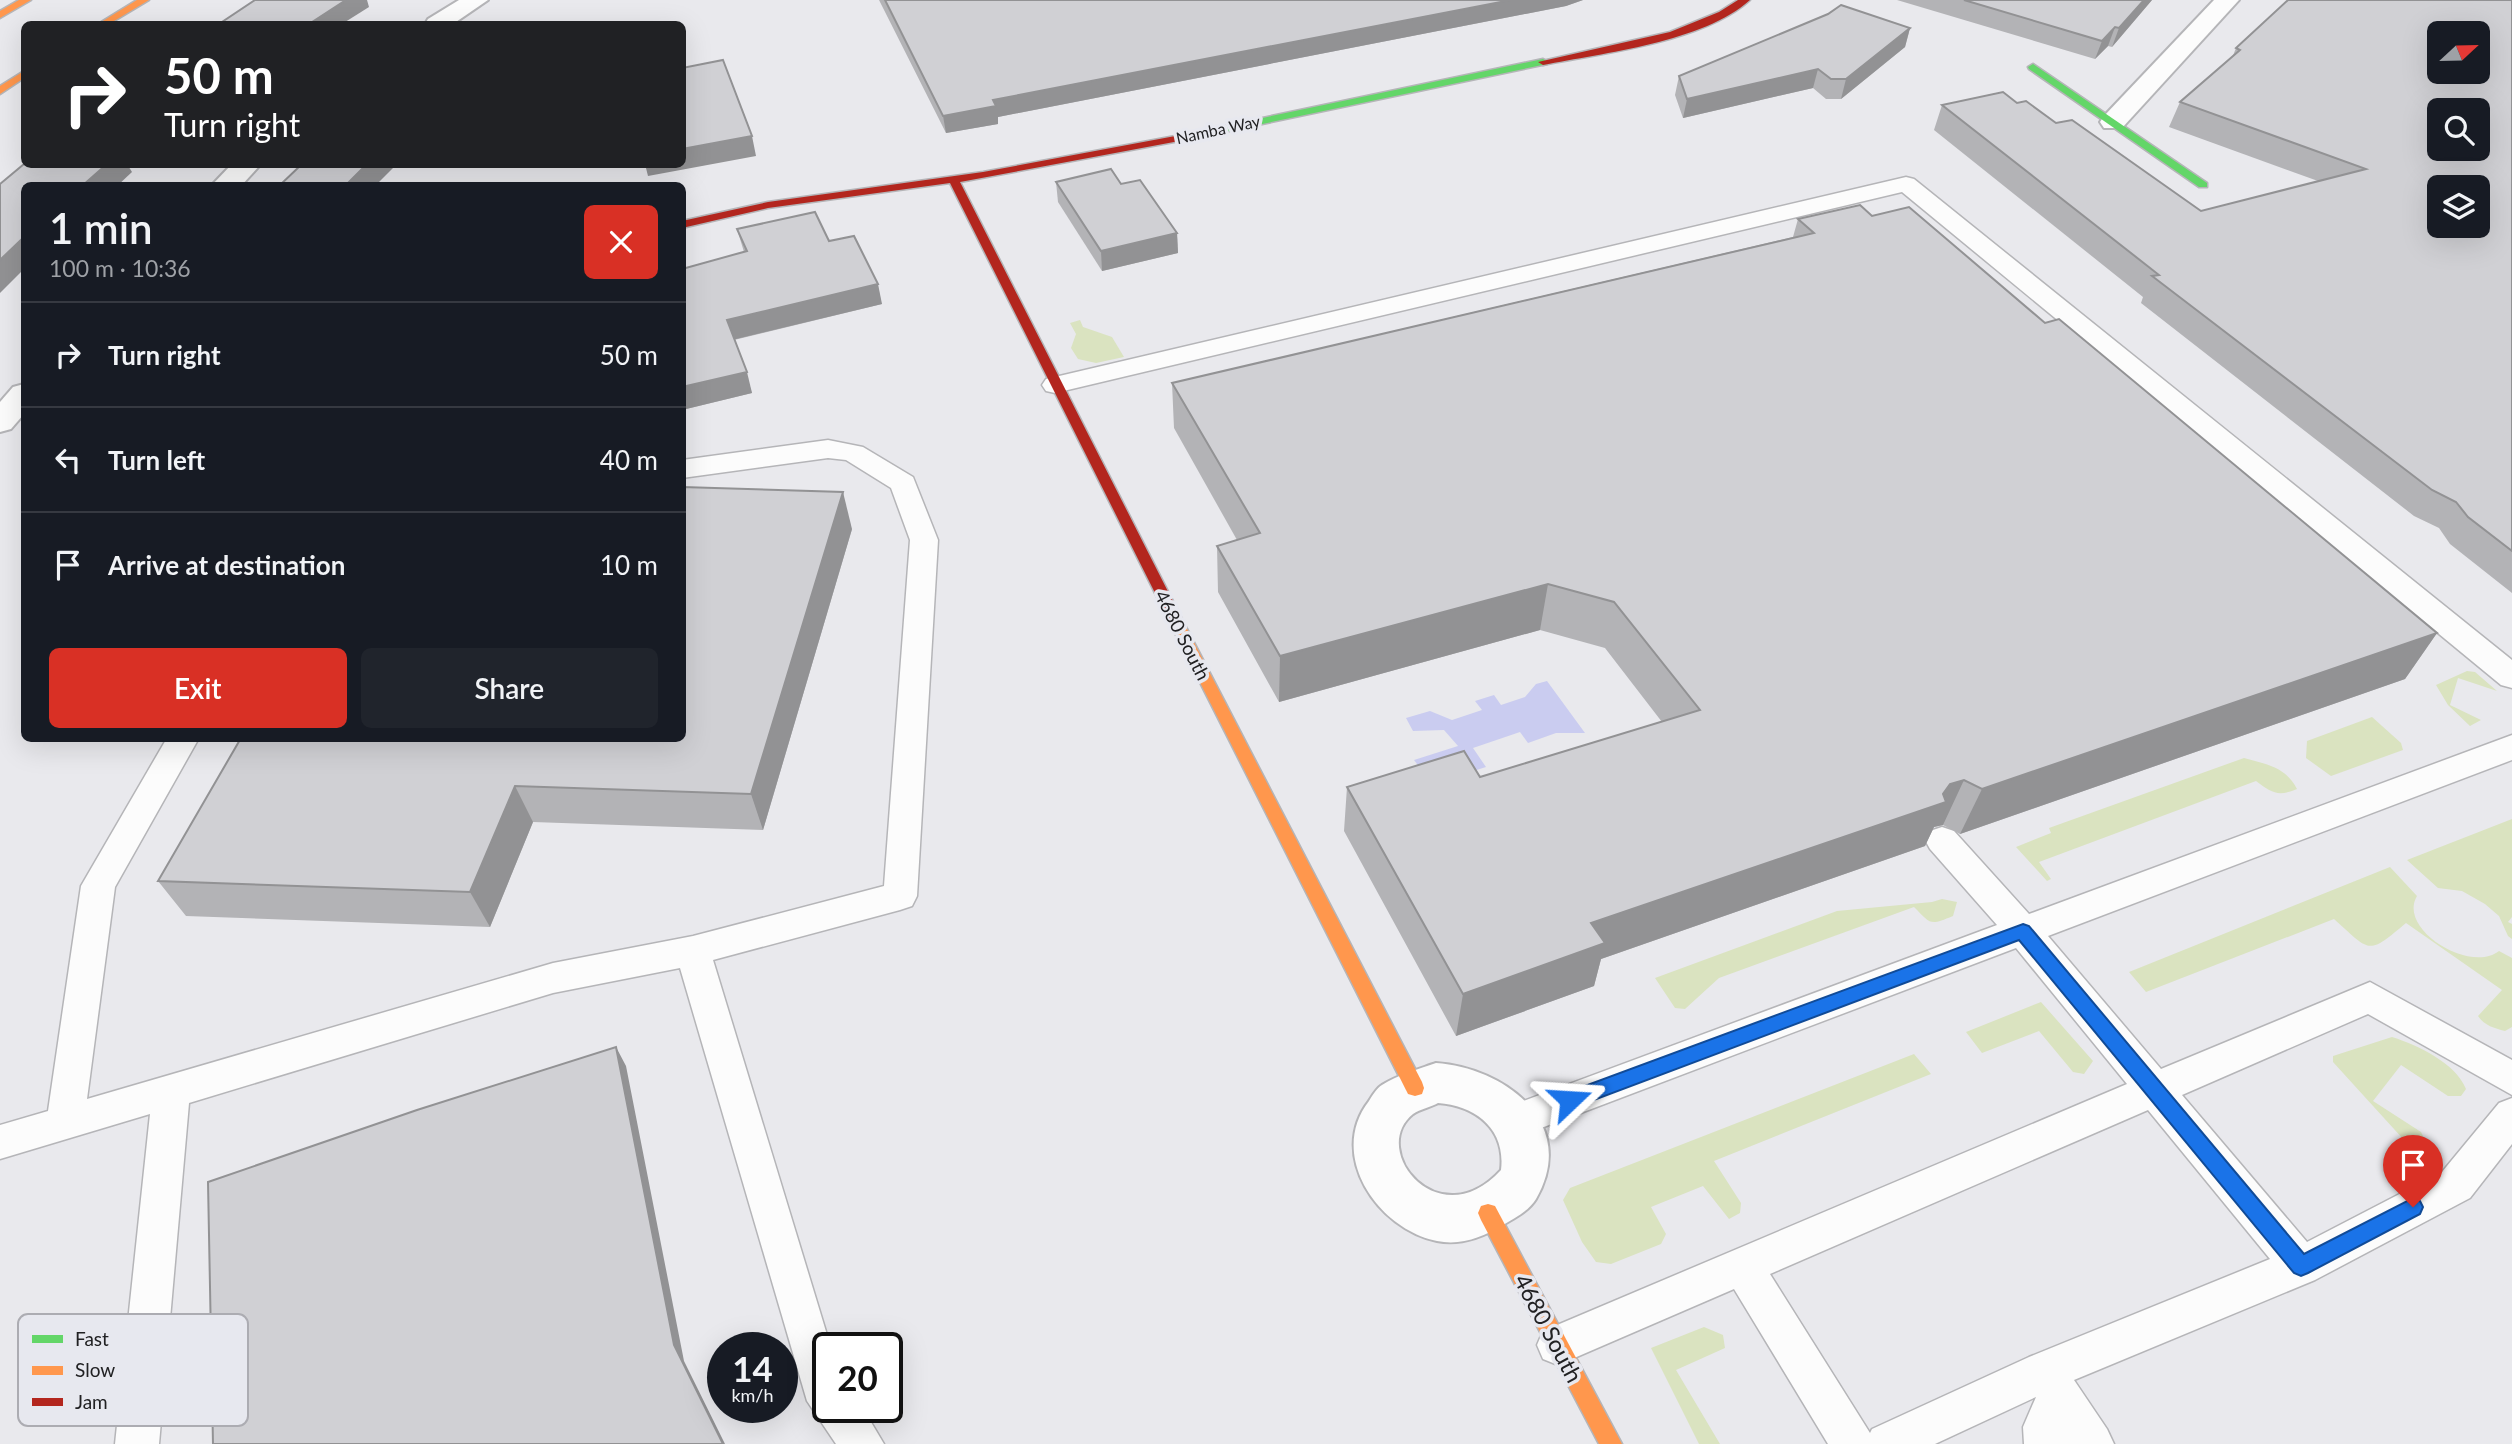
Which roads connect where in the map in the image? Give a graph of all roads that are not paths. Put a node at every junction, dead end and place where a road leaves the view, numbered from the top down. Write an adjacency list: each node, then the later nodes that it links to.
1 (26, 0): 6 (street)
2 (144, 0): 7 (street)
3 (476, 0): 8 (street)
4 (1745, 0): 14 (street, Namba Way)
5 (2227, 0): 12 (street)
6 (0, 15)
7 (108, 21)
8 (442, 21)
9 (2033, 67): 12 (street)
10 (21, 76): 11 (street)
11 (0, 91)
12 (2113, 122): 16 (street)
13 (244, 168): 15 (street)
14 (954, 180): 17 (street, Namba Way); 18 (street, 4680 South)
15 (229, 182)
16 (2203, 185)
17 (686, 224)
18 (1055, 385): 22 (lane); 29 (street, 4680 South)
19 (21, 398): 20 (street)
20 (0, 422)
21 (686, 467): 27 (lane)
22 (2512, 677)
23 (181, 742): 34 (lane)
24 (2512, 747): 26 (lane)
25 (1942, 840): 26 (lane)
26 (2023, 931): 30 (lane); 33 (lane)
27 (693, 951): 31 (lane); 41 (lane)
28 (2512, 1079): 30 (lane)
29 (1415, 1088): 33 (street); 36 (street)
30 (2152, 1088): 37 (lane); 38 (lane)
31 (171, 1091): 34 (lane); 39 (lane)
32 (2512, 1115): 38 (lane)
33 (1515, 1121): 36 (street)
34 (65, 1123): 35 (lane)
35 (0, 1142)
36 (1488, 1213): 40 (street, 4680 South)
37 (1742, 1265): 40 (lane); 48 (lane)
38 (2301, 1266): 42 (lane)
39 (150, 1314)
40 (1558, 1345): 47 (street, 4680 South)
41 (812, 1352)
42 (2052, 1387): 49 (lane); 50 (lane); 51 (lane)
43 (847, 1423): 46 (lane)
44 (139, 1426): 45 (lane)
45 (137, 1444)
46 (862, 1444)
47 (1611, 1444)
48 (1853, 1444)
49 (1887, 1444)
50 (2046, 1444)
51 (2092, 1444)

